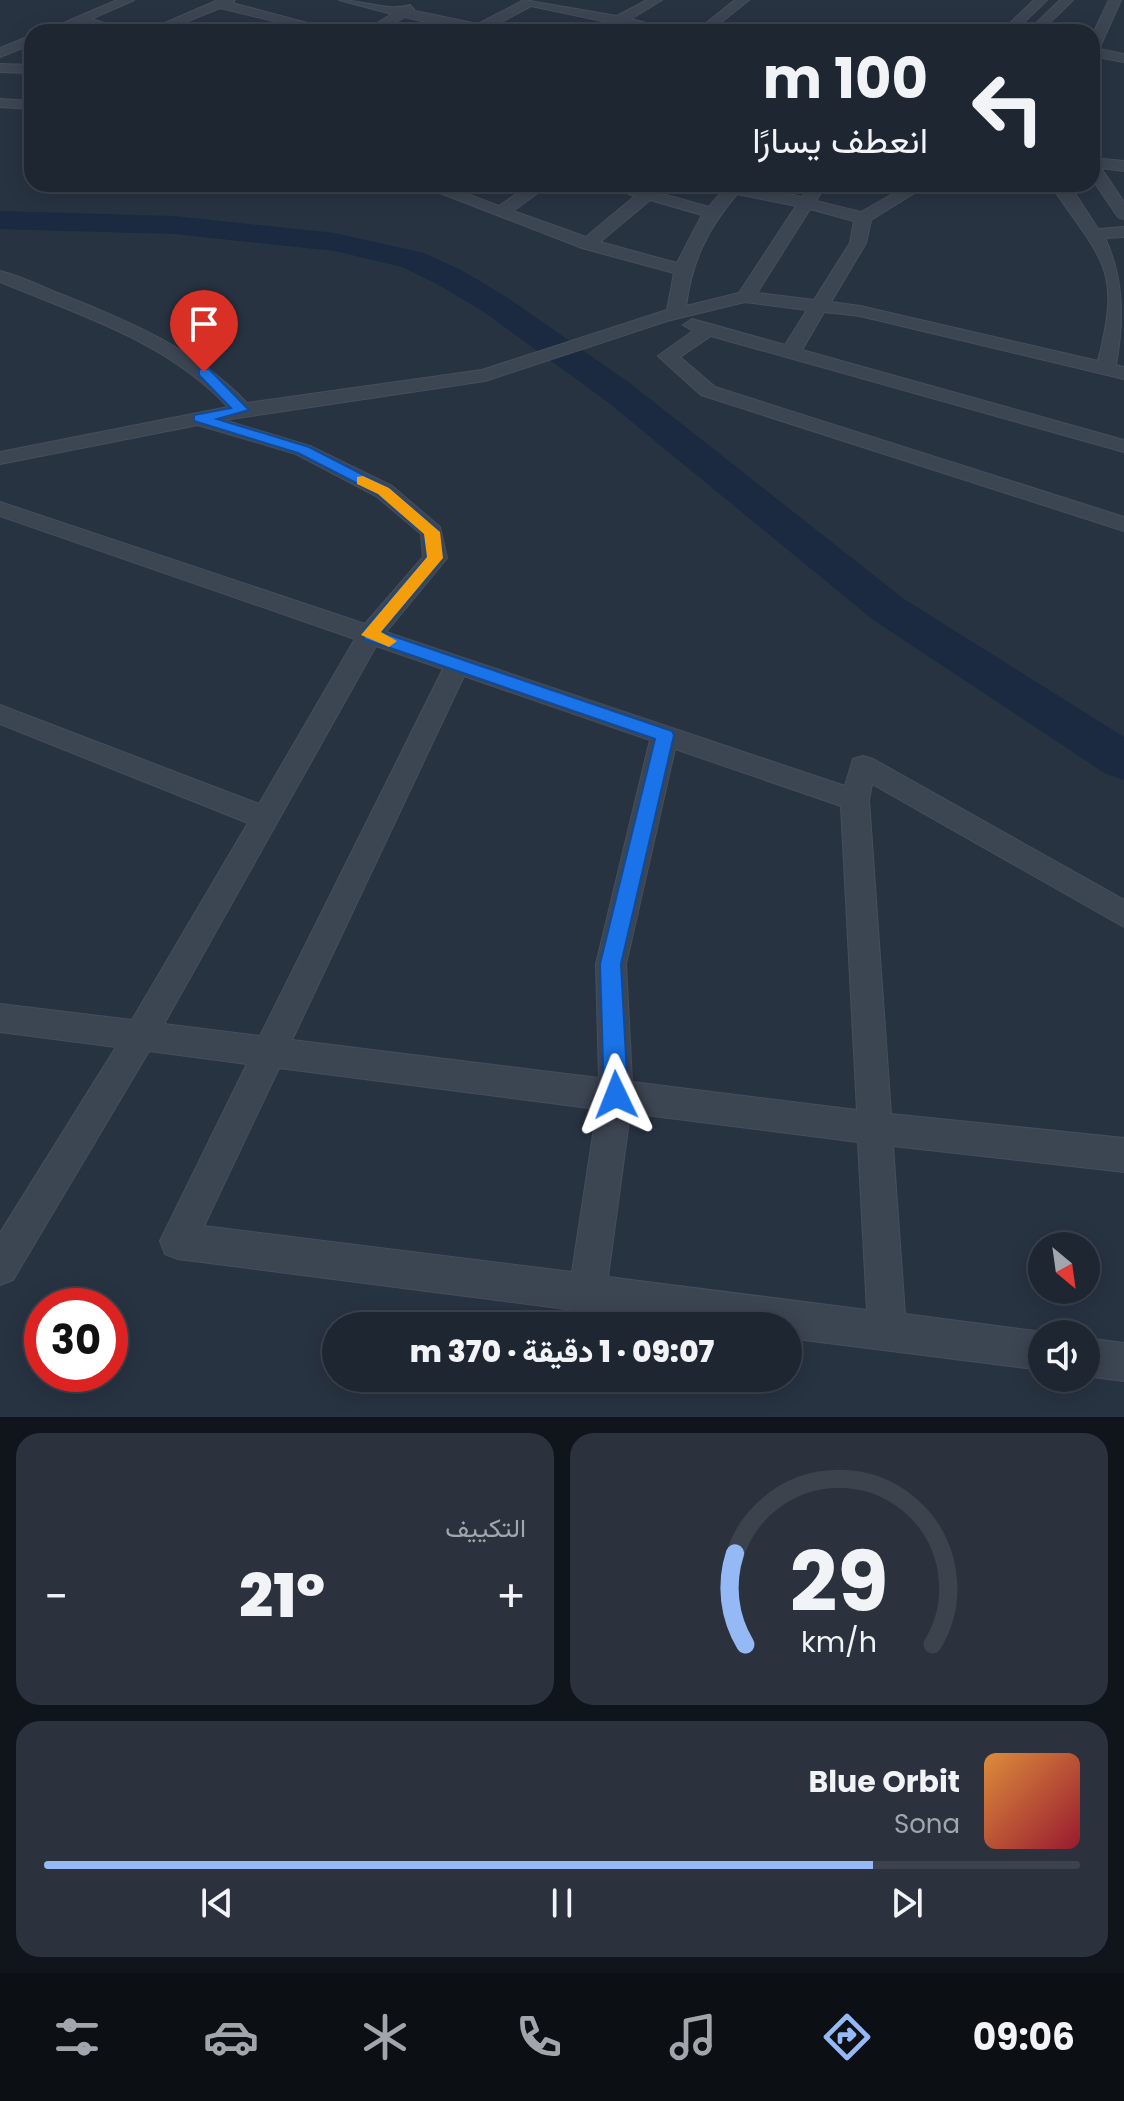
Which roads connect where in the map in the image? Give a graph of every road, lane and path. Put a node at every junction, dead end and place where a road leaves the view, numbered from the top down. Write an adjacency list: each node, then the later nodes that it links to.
1 (128, 0): 12 (street)
2 (345, 0): 11 (street)
3 (428, 0): 11 (street)
4 (656, 0): 13 (street)
5 (743, 0): 24 (street)
6 (1041, 0): 25 (street)
7 (1067, 0): 26 (street)
8 (531, 1): 13 (street); 22 (street)
9 (224, 2): 14 (street); 17 (street)
10 (1116, 8): 27 (street)
11 (403, 12): 20 (street); 21 (street)
12 (77, 20): 15 (street); 16 (street)
13 (618, 21): 23 (street)
14 (292, 22): 18 (street); 19 (street)
15 (68, 24)
16 (94, 24)
17 (170, 24)
18 (287, 24)
19 (301, 24)
20 (382, 24)
21 (452, 24)
22 (487, 24)
23 (633, 24)
24 (712, 24)
25 (1016, 24)
26 (1042, 24)
27 (1100, 37)
28 (24, 41): 29 (street)
29 (2, 49): 31 (street)
30 (1100, 53): 32 (street)
31 (24, 54)
32 (1124, 58)
33 (0, 68): 34 (street)
34 (24, 69)
35 (0, 75): 36 (street)
36 (24, 76)
37 (0, 105): 38 (street)
38 (24, 106)
39 (1100, 165): 40 (street)
40 (1124, 166)
41 (1100, 177): 54 (street)
42 (446, 192): 52 (street)
43 (530, 192): 52 (street)
44 (649, 192): 58 (street)
45 (660, 192): 53 (street)
46 (729, 192): 53 (street)
47 (759, 192): 51 (street)
48 (813, 192): 51 (street)
49 (907, 192): 55 (street)
50 (1065, 192): 57 (street)
51 (806, 203): 55 (street); 61 (street)
52 (500, 212): 58 (street)
53 (712, 213): 59 (street)
54 (1124, 214)
55 (863, 218): 63 (street)
56 (1124, 232): 57 (street)
57 (1092, 234): 62 (street)
58 (588, 244): 59 (street)
59 (682, 270): 64 (street)
60 (0, 276): 68 (street)
61 (745, 297): 63 (street); 64 (street)
62 (1122, 303): 67 (street)
63 (818, 305): 66 (street); 67 (street)
64 (662, 318): 65 (street); 68 (street)
65 (707, 330): 66 (street); 73 (street)
66 (790, 353): 70 (street)
67 (1115, 371)
68 (242, 410): 69 (street)
69 (199, 418): 71 (street); 74 (street)
70 (1124, 446)
71 (0, 458)
72 (0, 509): 74 (street)
73 (1124, 524)
74 (370, 635): 75 (street); 79 (street)
75 (457, 665): 77 (street); 83 (street)
76 (0, 714): 79 (street)
77 (665, 735): 78 (street); 84 (street)
78 (855, 800): 80 (street); 85 (street)
79 (265, 818): 82 (street)
80 (1124, 915)
81 (0, 1018): 82 (street)
82 (140, 1037): 83 (street); 87 (street)
83 (270, 1052): 84 (street); 88 (street)
84 (616, 1095): 85 (street); 88 (street)
85 (875, 1128): 86 (street); 89 (street)
86 (1124, 1155)
87 (0, 1267)
88 (587, 1293): 89 (street)
89 (887, 1331): 90 (street)
90 (1028, 1349)
91 (1100, 1359): 92 (street)
92 (1124, 1362)

